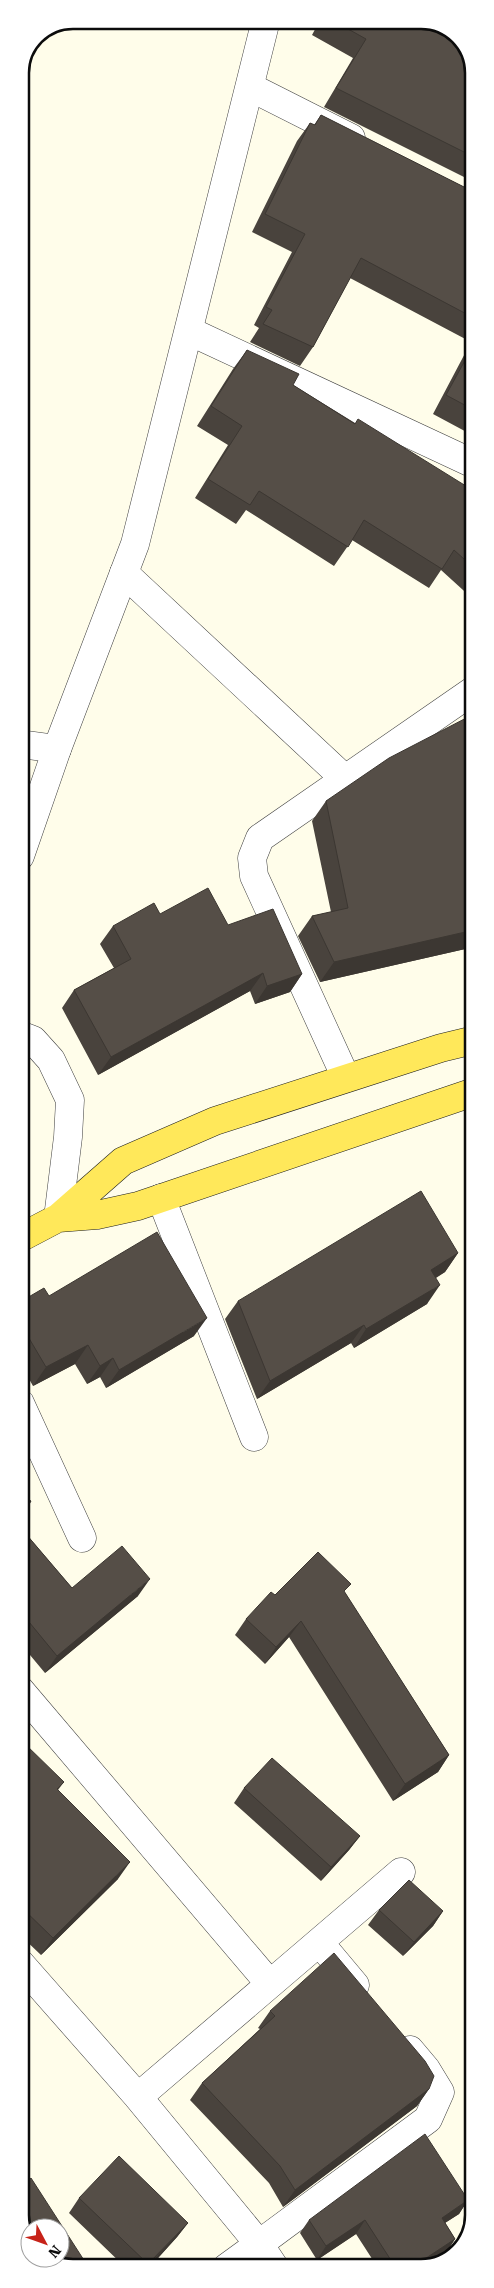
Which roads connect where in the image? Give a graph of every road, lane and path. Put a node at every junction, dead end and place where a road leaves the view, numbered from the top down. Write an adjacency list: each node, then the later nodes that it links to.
1 (264, 29): 2 (street)
2 (250, 87): 3 (street); 4 (street)
3 (370, 148)
4 (188, 331): 5 (street); 6 (street)
5 (465, 460)
6 (124, 573): 9 (street); 10 (street)
7 (465, 696): 10 (street)
8 (29, 745): 9 (street)
9 (57, 749): 11 (street)
10 (345, 779): 14 (street)
11 (29, 830)
12 (29, 1038): 17 (street)
13 (465, 1042): 14 (main road)
14 (346, 1078): 17 (main road)
15 (465, 1095): 16 (main road)
16 (161, 1198): 17 (main road); 20 (street)
17 (58, 1218): 18 (main road)
18 (29, 1233)
19 (29, 1423): 21 (street)
20 (254, 1437)
21 (82, 1538)
22 (29, 1701): 26 (street)
23 (401, 1872): 24 (street)
24 (319, 1942): 26 (street); 27 (street)
25 (29, 1973): 29 (street)
26 (270, 1984): 29 (street)
27 (370, 2002)
28 (395, 2032): 30 (street)
29 (138, 2097): 30 (street)
30 (259, 2244): 31 (street); 32 (street)
31 (238, 2259)
32 (269, 2259)

